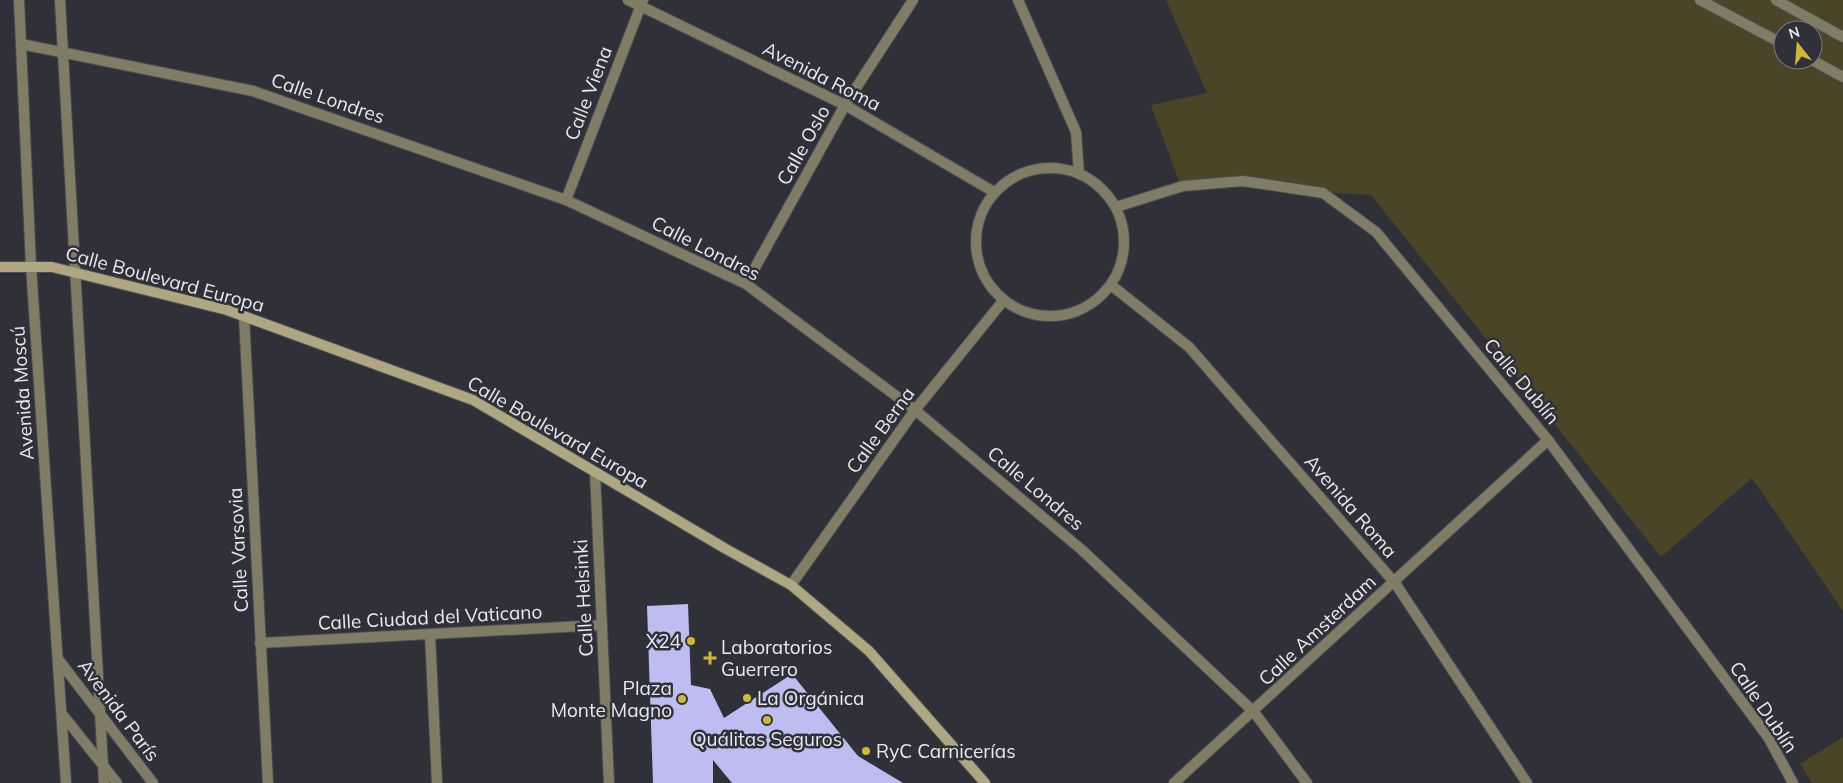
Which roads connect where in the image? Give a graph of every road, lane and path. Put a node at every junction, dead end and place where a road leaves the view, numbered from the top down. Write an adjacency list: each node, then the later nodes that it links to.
1 (19, 0): 11 (street, Avenida Moscú)
2 (60, 0): 12 (street)
3 (628, 0): 8 (street, Avenida Roma)
4 (913, 0): 15 (street, Calle Oslo)
5 (1018, 0): 16 (street)
6 (1700, 0): 10 (street)
7 (1776, 0): 9 (street)
8 (642, 3): 15 (street, Avenida Roma); 18 (street, Calle Viena)
9 (1843, 37)
10 (1773, 39)
11 (21, 44): 12 (street, Calle Londres); 21 (street, Avenida Moscú)
12 (63, 52): 18 (street, Calle Londres); 22 (street)
13 (1823, 66): 14 (street)
14 (1843, 76)
15 (845, 105): 17 (street, Avenida Roma); 23 (street, Calle Oslo)
16 (1080, 173): 17 (street); 19 (street)
17 (994, 192): 25 (street)
18 (566, 200): 23 (street, Calle Londres)
19 (1116, 207): 24 (street); 28 (street, Calle Dublín)
20 (0, 266): 21 (main road, Calle Boulevard Europa)
21 (31, 266): 22 (main road, Calle Boulevard Europa); 35 (street, Avenida Moscú)
22 (77, 274): 26 (main road, Calle Boulevard Europa); 38 (street)
23 (746, 284): 27 (street, Calle Londres)
24 (1110, 285): 25 (street); 30 (street, Avenida Roma)
25 (1003, 301): 27 (street, Calle Berna)
26 (244, 316): 29 (main road, Calle Boulevard Europa); 34 (street, Calle Varsovia)
27 (914, 410): 31 (street, Calle Berna); 36 (street, Calle Londres)
28 (1548, 440): 30 (street, Calle Amsterdam); 51 (street, Calle Dublín)
29 (595, 472): 31 (main road, Calle Boulevard Europa); 32 (street, Calle Helsinki)
30 (1395, 583): 36 (street, Calle Amsterdam); 50 (street, Avenida Roma)
31 (791, 584): 40 (main road, Calle Boulevard Europa)
32 (602, 625): 33 (street, Calle Ciudad del Vaticano); 47 (street, Calle Helsinki)
33 (430, 634): 34 (street, Calle Ciudad del Vaticano); 46 (street)
34 (260, 643): 45 (street, Calle Varsovia)
35 (58, 659): 37 (street, Avenida Moscú); 38 (street, Avenida París)
36 (1254, 712): 48 (street, Calle Amsterdam); 49 (street, Calle Londres)
37 (62, 714): 39 (street); 41 (street, Avenida Moscú)
38 (99, 714): 39 (street); 44 (street, Avenida París)
39 (102, 765): 42 (street); 43 (street)
40 (986, 782)
41 (66, 783)
42 (104, 783)
43 (117, 783)
44 (153, 783)
45 (268, 783)
46 (437, 783)
47 (609, 783)
48 (1174, 783)
49 (1307, 783)
50 (1528, 783)
51 (1793, 783)

